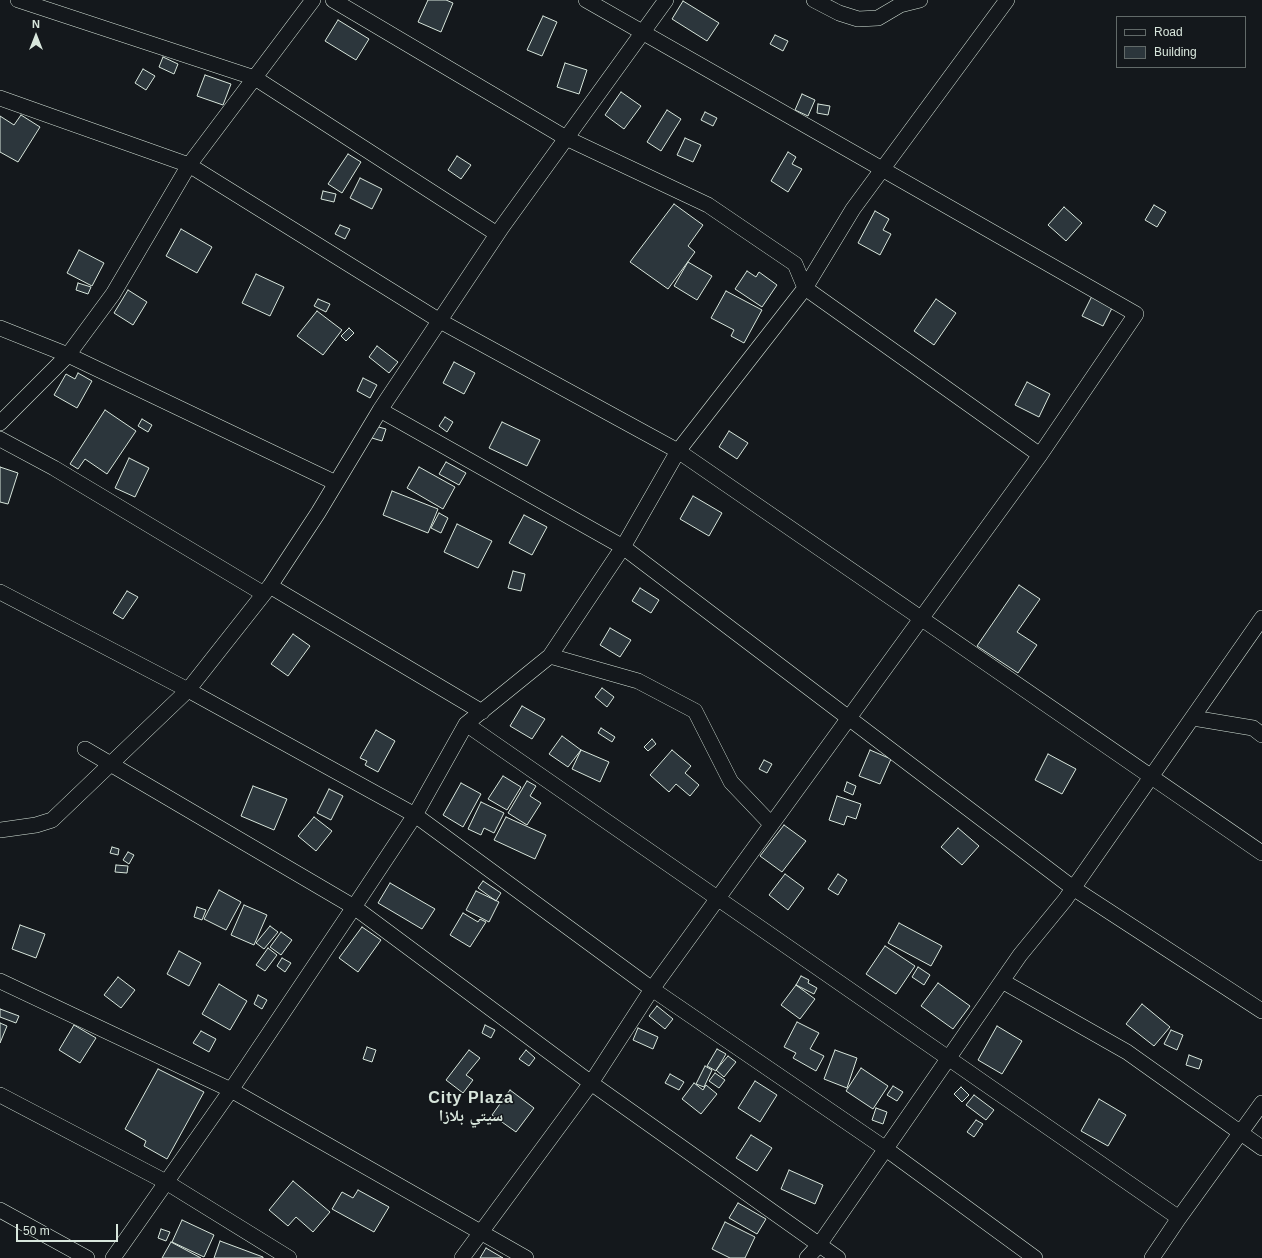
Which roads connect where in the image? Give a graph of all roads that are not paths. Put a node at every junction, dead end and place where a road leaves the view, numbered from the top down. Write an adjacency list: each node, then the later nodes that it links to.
1 (18, 0): 10 (street)
2 (313, 0): 10 (street)
3 (333, 0): 12 (street)
4 (586, 0): 9 (street)
5 (666, 0): 9 (street)
6 (814, 0): 7 (street)
7 (920, 0)
8 (1007, 0): 14 (street)
9 (643, 32): 12 (street); 14 (street)
10 (255, 78): 13 (street); 15 (street)
11 (0, 98): 13 (street)
12 (566, 138): 15 (street); 16 (street)
13 (189, 165): 17 (street); 19 (street)
14 (882, 169): 16 (street); 24 (street)
15 (498, 234): 17 (street)
16 (805, 288): 23 (street); 24 (street)
17 (440, 321): 20 (street); 23 (street)
18 (0, 328): 19 (street)
19 (68, 355): 21 (street); 25 (street)
20 (380, 410): 25 (street); 26 (street)
21 (0, 423)
22 (0, 439): 27 (street)
23 (678, 450): 26 (street); 29 (street)
24 (1040, 455): 29 (street)
25 (336, 483): 27 (street)
26 (623, 547): 31 (street); 34 (street)
27 (267, 590): 32 (street); 33 (street)
28 (0, 592): 32 (street)
29 (921, 618): 34 (street); 40 (street)
30 (1262, 618): 35 (street)
31 (550, 656): 33 (street); 42 (street)
32 (188, 690): 39 (street); 41 (street)
33 (482, 712): 36 (street)
34 (849, 718): 42 (street); 45 (street)
35 (1193, 718): 37 (street); 40 (street)
36 (466, 724): 41 (street); 46 (street)
37 (1262, 735)
38 (85, 749): 39 (street)
39 (110, 764): 43 (street); 47 (street)
40 (1152, 777): 44 (street); 45 (street)
41 (414, 815): 47 (street); 50 (street)
42 (771, 824): 46 (street)
43 (0, 830)
44 (1262, 853)
45 (1073, 888): 49 (street); 51 (street)
46 (718, 898): 50 (street); 52 (street)
47 (354, 907): 53 (street); 54 (street)
48 (0, 981): 54 (street)
49 (1002, 981): 52 (street); 57 (street)
50 (652, 989): 53 (street); 59 (street)
51 (1262, 1011)
52 (949, 1059): 59 (street); 62 (street)
53 (591, 1083): 63 (street); 64 (street)
54 (230, 1090): 60 (street); 63 (street)
55 (0, 1095): 60 (street)
56 (1262, 1102): 57 (street)
57 (1240, 1134): 58 (street); 62 (street)
58 (1262, 1148)
59 (886, 1149): 64 (street); 72 (street)
60 (166, 1182): 66 (street); 67 (street)
61 (0, 1210): 65 (street)
62 (1179, 1218): 73 (street)
63 (481, 1231): 68 (street); 69 (street)
64 (819, 1245): 70 (street); 71 (street)
65 (87, 1258)
66 (113, 1258)
67 (289, 1258)
68 (462, 1258)
69 (526, 1258)
70 (807, 1258)
71 (838, 1258)
72 (1035, 1258)
73 (1152, 1258)

